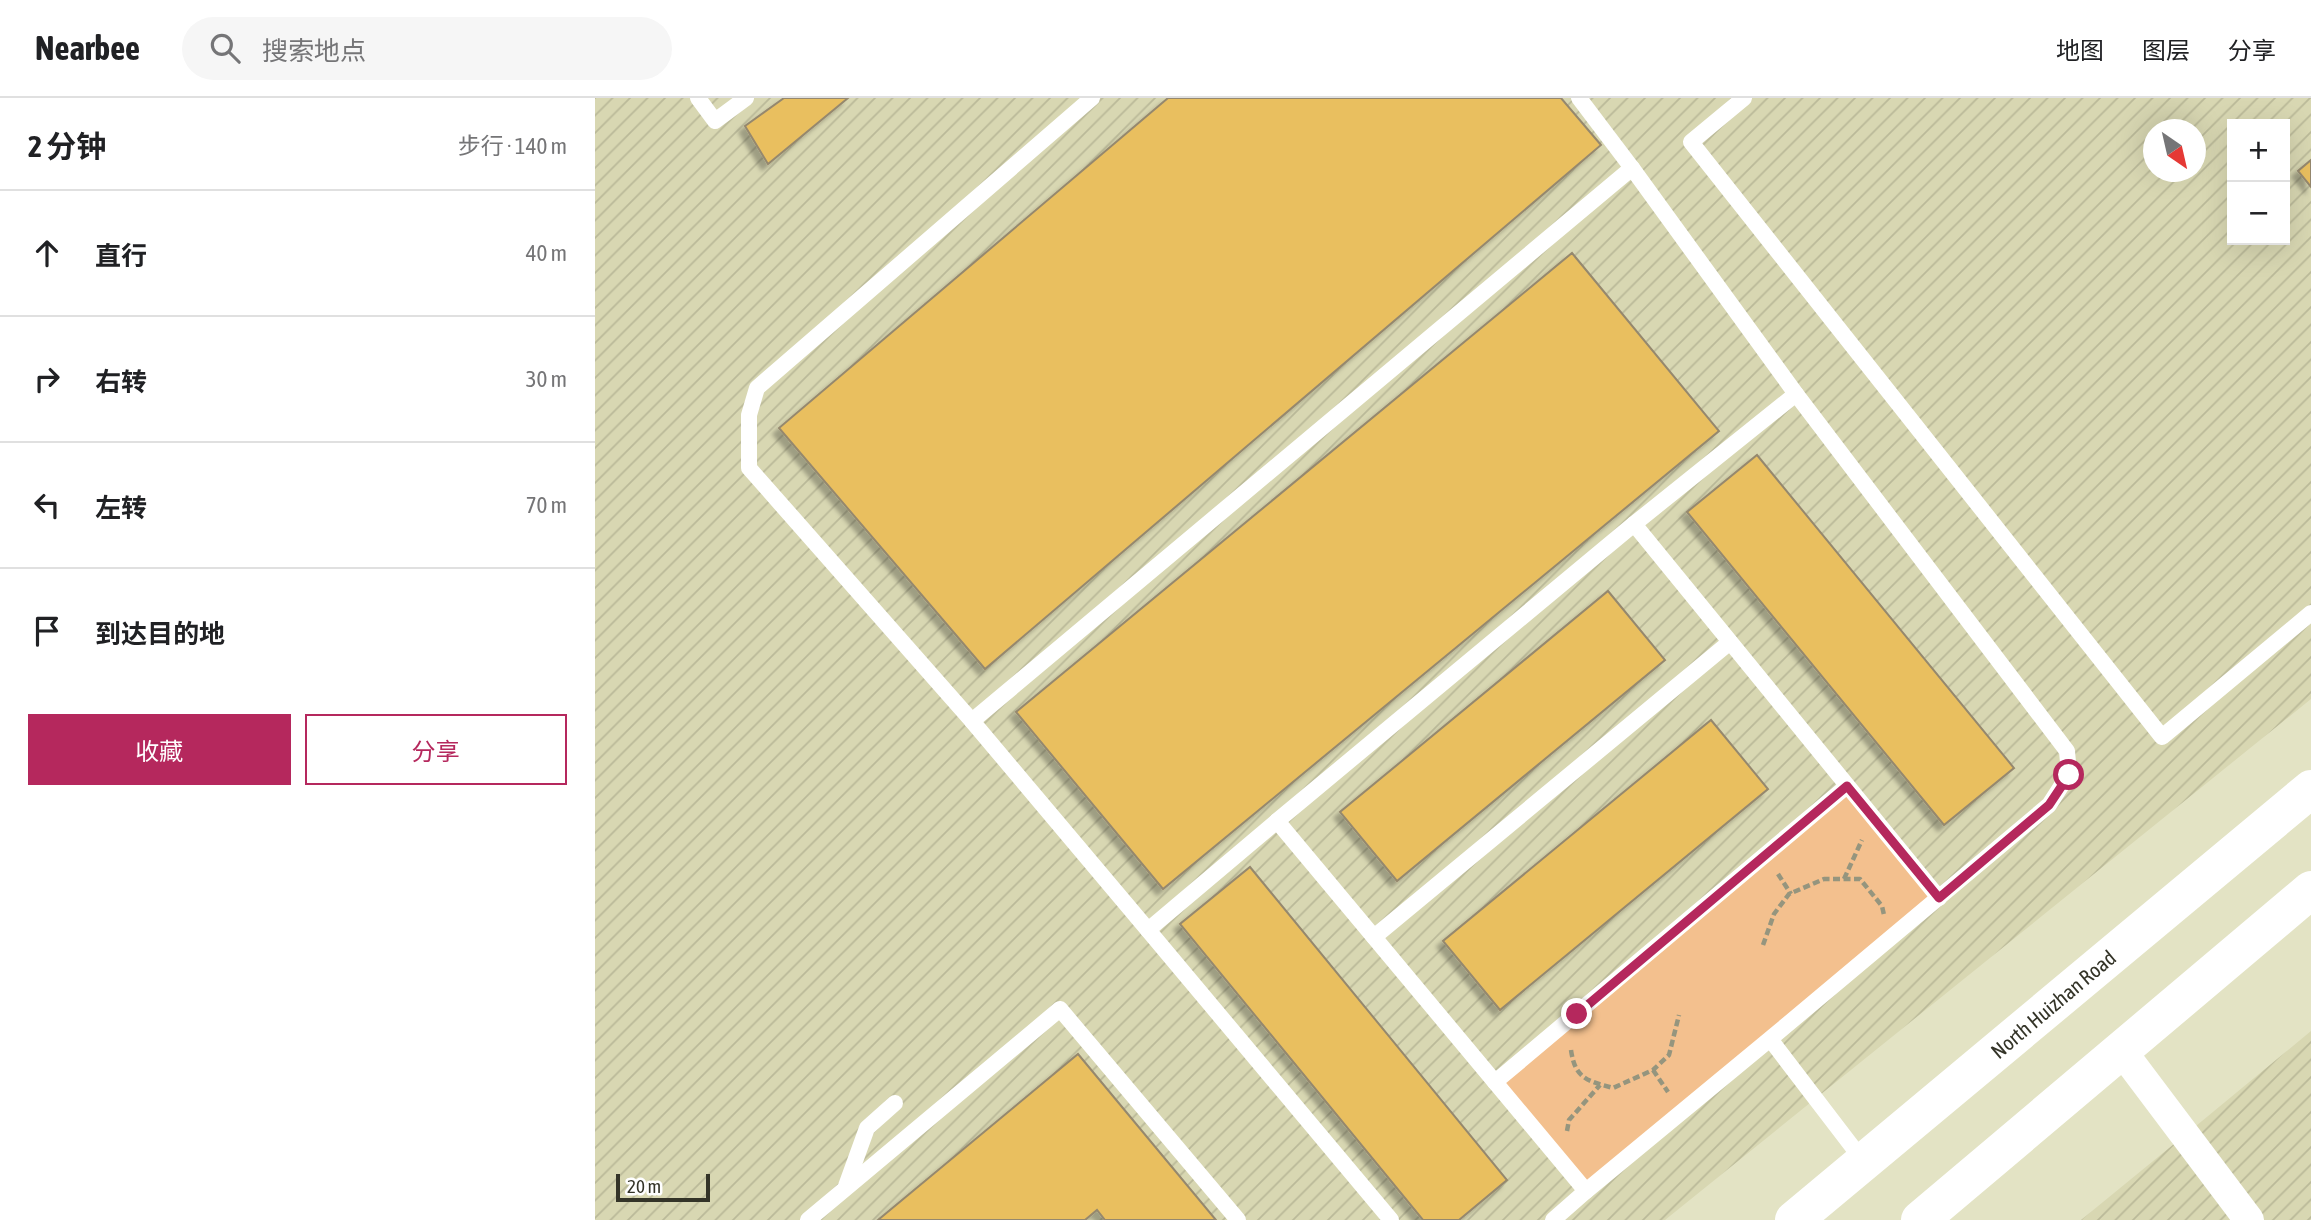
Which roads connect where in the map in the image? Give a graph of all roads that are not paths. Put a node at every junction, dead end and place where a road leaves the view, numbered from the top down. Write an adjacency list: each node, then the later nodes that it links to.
1 (698, 98): 2 (lane)
2 (747, 98)
3 (1092, 98): 11 (lane)
4 (1579, 98): 6 (lane)
5 (1744, 98): 9 (lane)
6 (1632, 168): 7 (lane); 11 (lane)
7 (1796, 394): 8 (lane); 16 (lane)
8 (1634, 524): 10 (lane); 14 (lane)
9 (2311, 613)
10 (1730, 642): 12 (lane); 18 (lane)
11 (972, 721): 17 (lane)
12 (1847, 786): 16 (lane); 21 (lane)
13 (2311, 789): 23 (main road, North Huizhan Road)
14 (1277, 821): 17 (lane); 18 (lane)
15 (2311, 890): 20 (main road)
16 (1939, 898): 19 (lane)
17 (1148, 930): 28 (lane)
18 (1374, 937): 21 (lane)
19 (1770, 1039): 23 (lane); 25 (lane)
20 (2121, 1050): 31 (main road); 32 (street)
21 (1496, 1082): 25 (lane)
22 (895, 1103): 24 (lane)
23 (1864, 1162): 30 (main road, North Huizhan Road)
24 (845, 1189): 26 (lane); 27 (lane)
25 (1587, 1191): 29 (lane)
26 (808, 1220)
27 (1238, 1220)
28 (1391, 1220)
29 (1553, 1220)
30 (1794, 1220)
31 (1920, 1220)
32 (2249, 1220)

